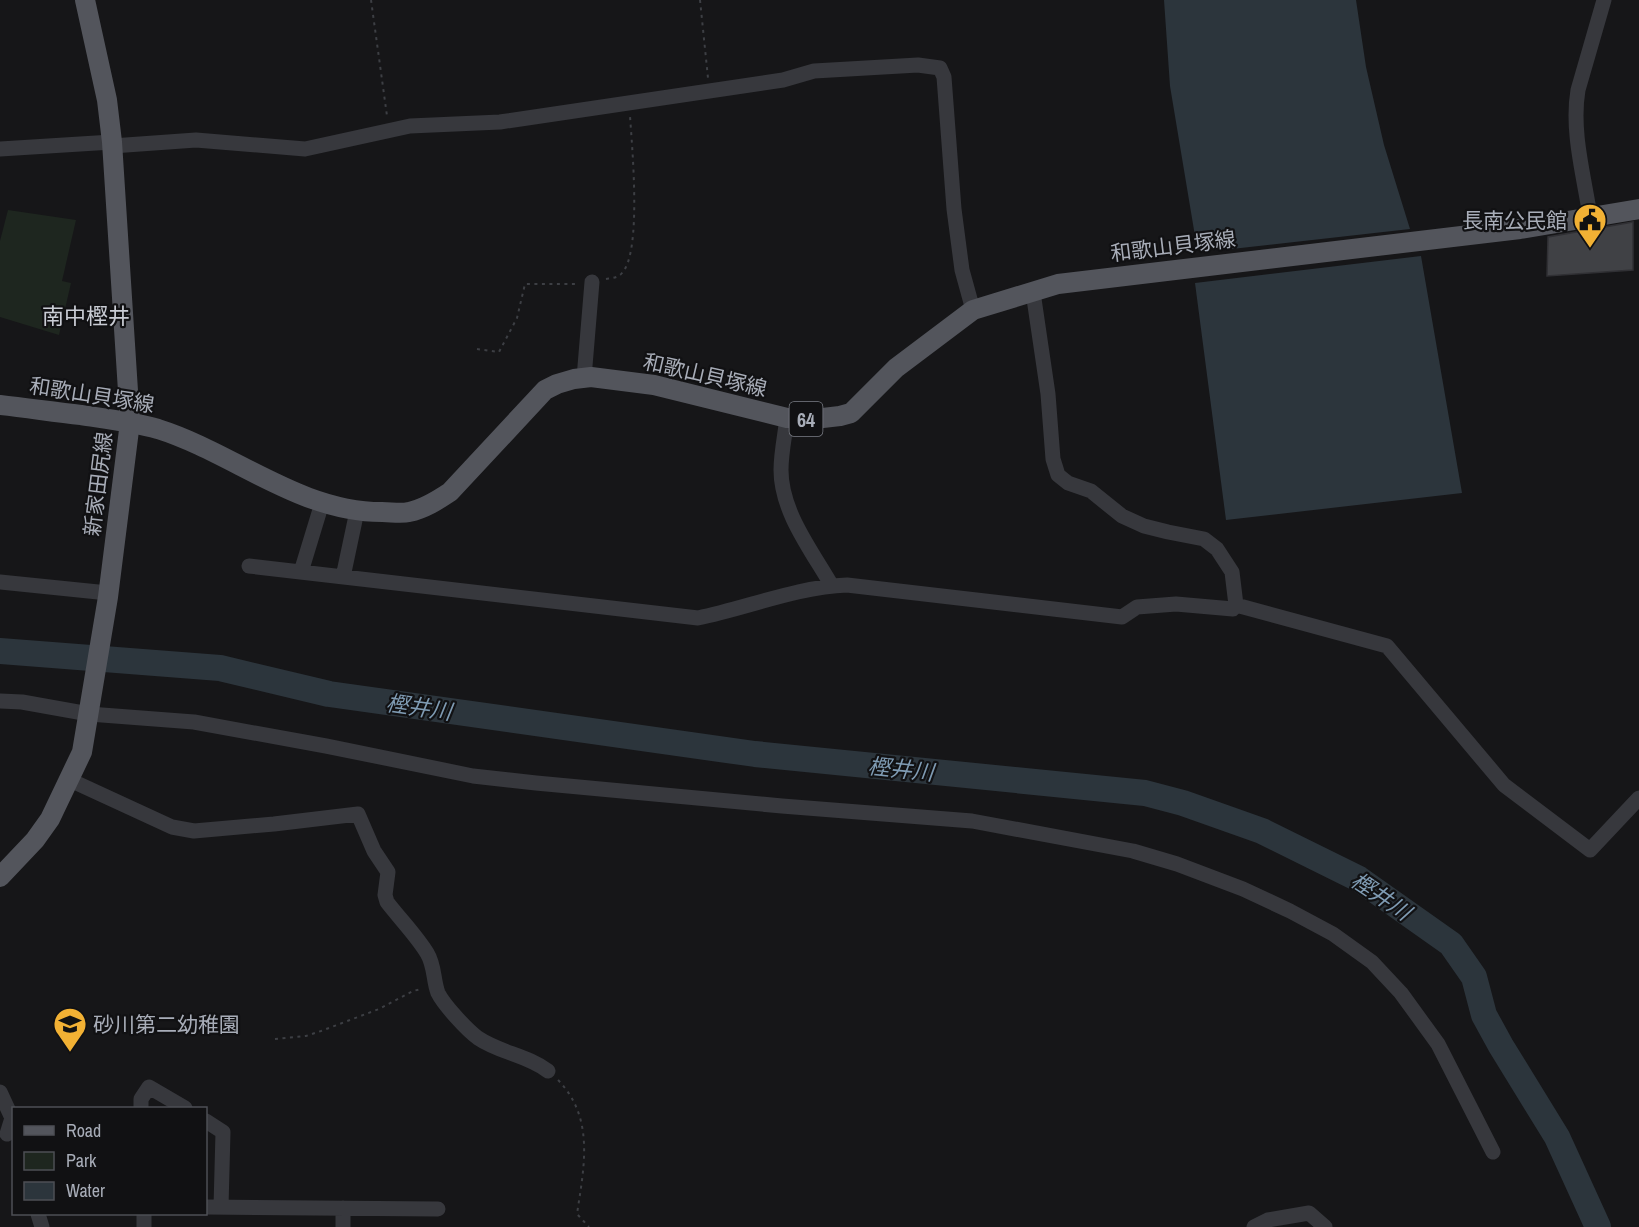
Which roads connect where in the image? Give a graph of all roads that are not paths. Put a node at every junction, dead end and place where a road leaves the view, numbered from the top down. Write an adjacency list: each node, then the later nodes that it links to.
1 (85, 0): 3 (main road, 新家田尻線)
2 (1604, 0): 6 (street)
3 (112, 144): 4 (street); 9 (street); 13 (main road, 新家田尻線)
4 (0, 149)
5 (1639, 208): 6 (main road, 和歌山貝塚線 / 64)
6 (1590, 216): 8 (main road, 和歌山貝塚線 / 64)
7 (592, 282): 10 (street)
8 (1032, 292): 9 (main road, 和歌山貝塚線 / 64); 22 (street)
9 (973, 310): 12 (main road, 和歌山貝塚線 / 64)
10 (584, 378): 12 (main road, 和歌山貝塚線 / 64); 15 (main road, 和歌山貝塚線 / 64)
11 (0, 405): 13 (main road, 和歌山貝塚線 / 64)
12 (787, 418): 20 (street)
13 (130, 422): 14 (main road, 和歌山貝塚線 / 64); 21 (main road, 新家田尻線)
14 (322, 503): 15 (main road, 和歌山貝塚線 / 64); 17 (street)
15 (357, 511): 18 (street)
16 (249, 566): 17 (street)
17 (301, 572): 18 (street)
18 (343, 577): 20 (street)
19 (0, 582): 21 (street)
20 (832, 586): 22 (street)
21 (108, 595): 24 (main road, 新家田尻線)
22 (1236, 605): 26 (street)
23 (0, 701): 24 (street)
24 (89, 712): 25 (main road, 新家田尻線); 34 (street)
25 (70, 780): 27 (main road, 新家田尻線); 28 (street)
26 (1639, 798)
27 (0, 877)
28 (548, 1071)
29 (0, 1092): 33 (street)
30 (141, 1107): 31 (street)
31 (182, 1107)
32 (207, 1123): 36 (street)
33 (7, 1135)
34 (1493, 1152)
35 (207, 1207): 36 (street)
36 (221, 1207): 37 (street)
37 (343, 1208): 38 (street); 39 (street)
38 (438, 1209)
39 (343, 1227)
40 (1254, 1227): 41 (street)
41 (1325, 1227)

